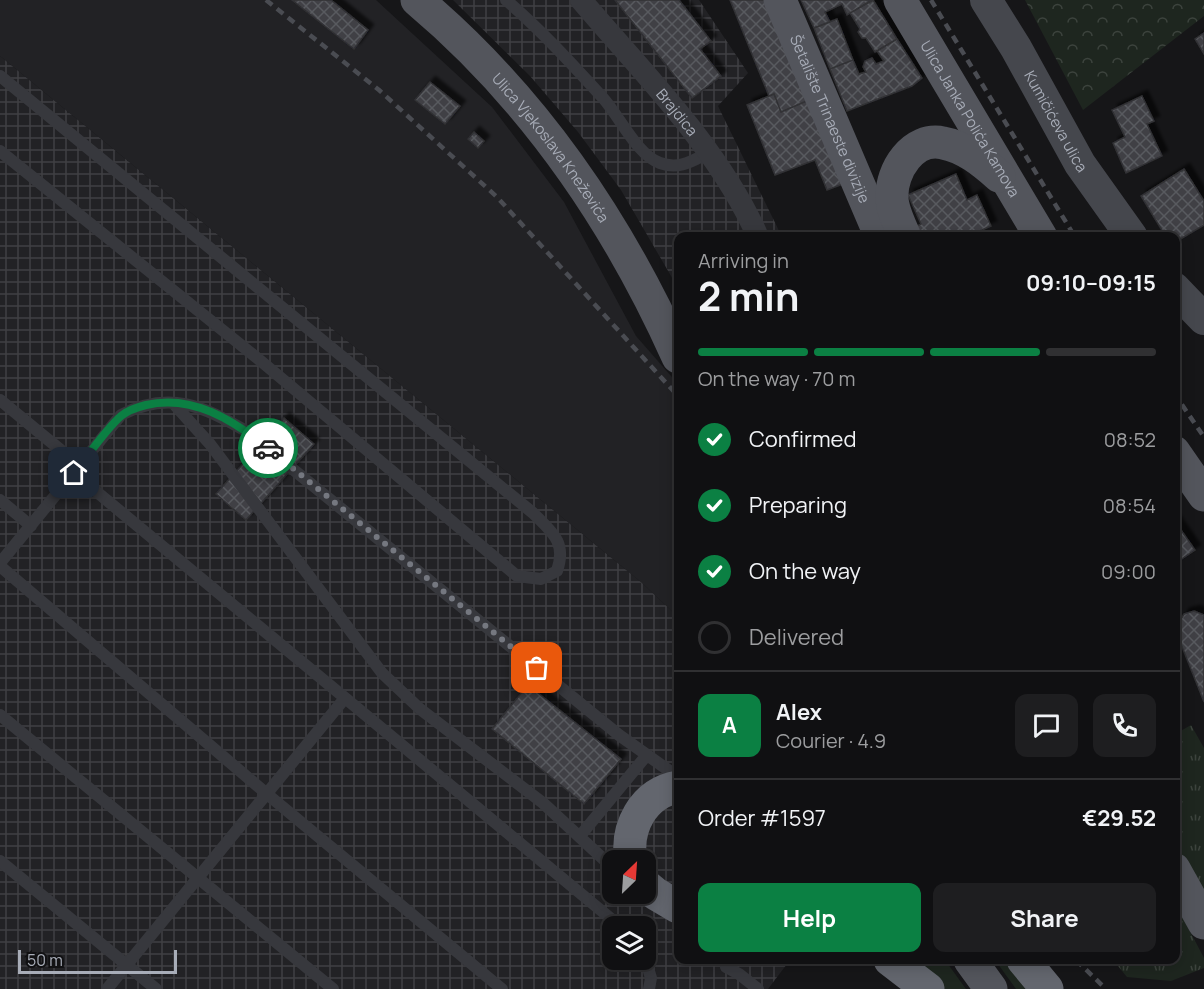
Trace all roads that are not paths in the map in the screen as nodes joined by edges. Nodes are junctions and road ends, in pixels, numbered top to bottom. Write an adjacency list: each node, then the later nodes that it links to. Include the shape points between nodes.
1 (417, 0): 18 (main road, Ulica Vjekoslava Kneževića, via 504,84 548,137 630,261)
2 (506, 0): 9 (lane, via 605,100 644,152 659,163 679,166)
3 (581, 0): 9 (street, Brajdica)
4 (780, 0): 12 (main road, Šetalište Trinaeste divizije)
5 (900, 0): 10 (main road, Ulica Janka Polića Kamova)
6 (986, 0): 15 (main road, Kumičićeva ulica, via 1080,164)
7 (0, 76): 8 (lane, via 533,513 556,536 561,559 557,571 541,579 517,576)
8 (0, 151)
9 (708, 153): 11 (street, Brajdica, via 732,187)
10 (1011, 188): 13 (main road, via 959,148 942,142 926,144 902,162 894,179 892,198); 14 (main road, Ulica Janka Polića Kamova)
11 (755, 232)
12 (879, 232)
13 (903, 232)
14 (1038, 232)
15 (1128, 232)
16 (1180, 294): 17 (main road)
17 (1204, 319)
18 (674, 348)
19 (0, 400): 22 (lane)
20 (173, 403): 22 (lane, via 160,401 138,406 122,415); 29 (lane, via 193,404 246,431); 33 (lane, via 210,444 382,672 420,709)
21 (1180, 461): 23 (main road)
22 (77, 470): 25 (lane); 27 (lane)
23 (1204, 495)
24 (0, 500): 25 (lane)
25 (31, 526): 26 (lane)
26 (0, 564): 32 (lane)
27 (345, 698): 32 (lane); 41 (lane)
28 (0, 715): 37 (lane)
29 (646, 756): 30 (lane); 33 (lane)
30 (674, 774)
31 (674, 788): 34 (highway, via 652,798 639,814 630,832)
32 (267, 794): 37 (lane); 52 (lane)
33 (580, 836): 35 (lane)
34 (629, 850)
35 (602, 857)
36 (0, 861): 46 (lane)
37 (199, 877): 46 (lane); 51 (lane)
38 (1180, 880): 42 (main road)
39 (656, 894): 40 (highway)
40 (674, 905)
41 (608, 916)
42 (1204, 923)
43 (895, 964): 55 (highway)
44 (972, 964): 56 (main road)
45 (1026, 964): 57 (highway)
46 (127, 965): 49 (lane); 50 (lane)
47 (726, 967): 54 (lane)
48 (649, 970): 53 (lane)
49 (107, 989)
50 (156, 989)
51 (333, 989)
52 (502, 989)
53 (649, 989)
54 (758, 989)
55 (928, 989)
56 (991, 989)
57 (1047, 989)

